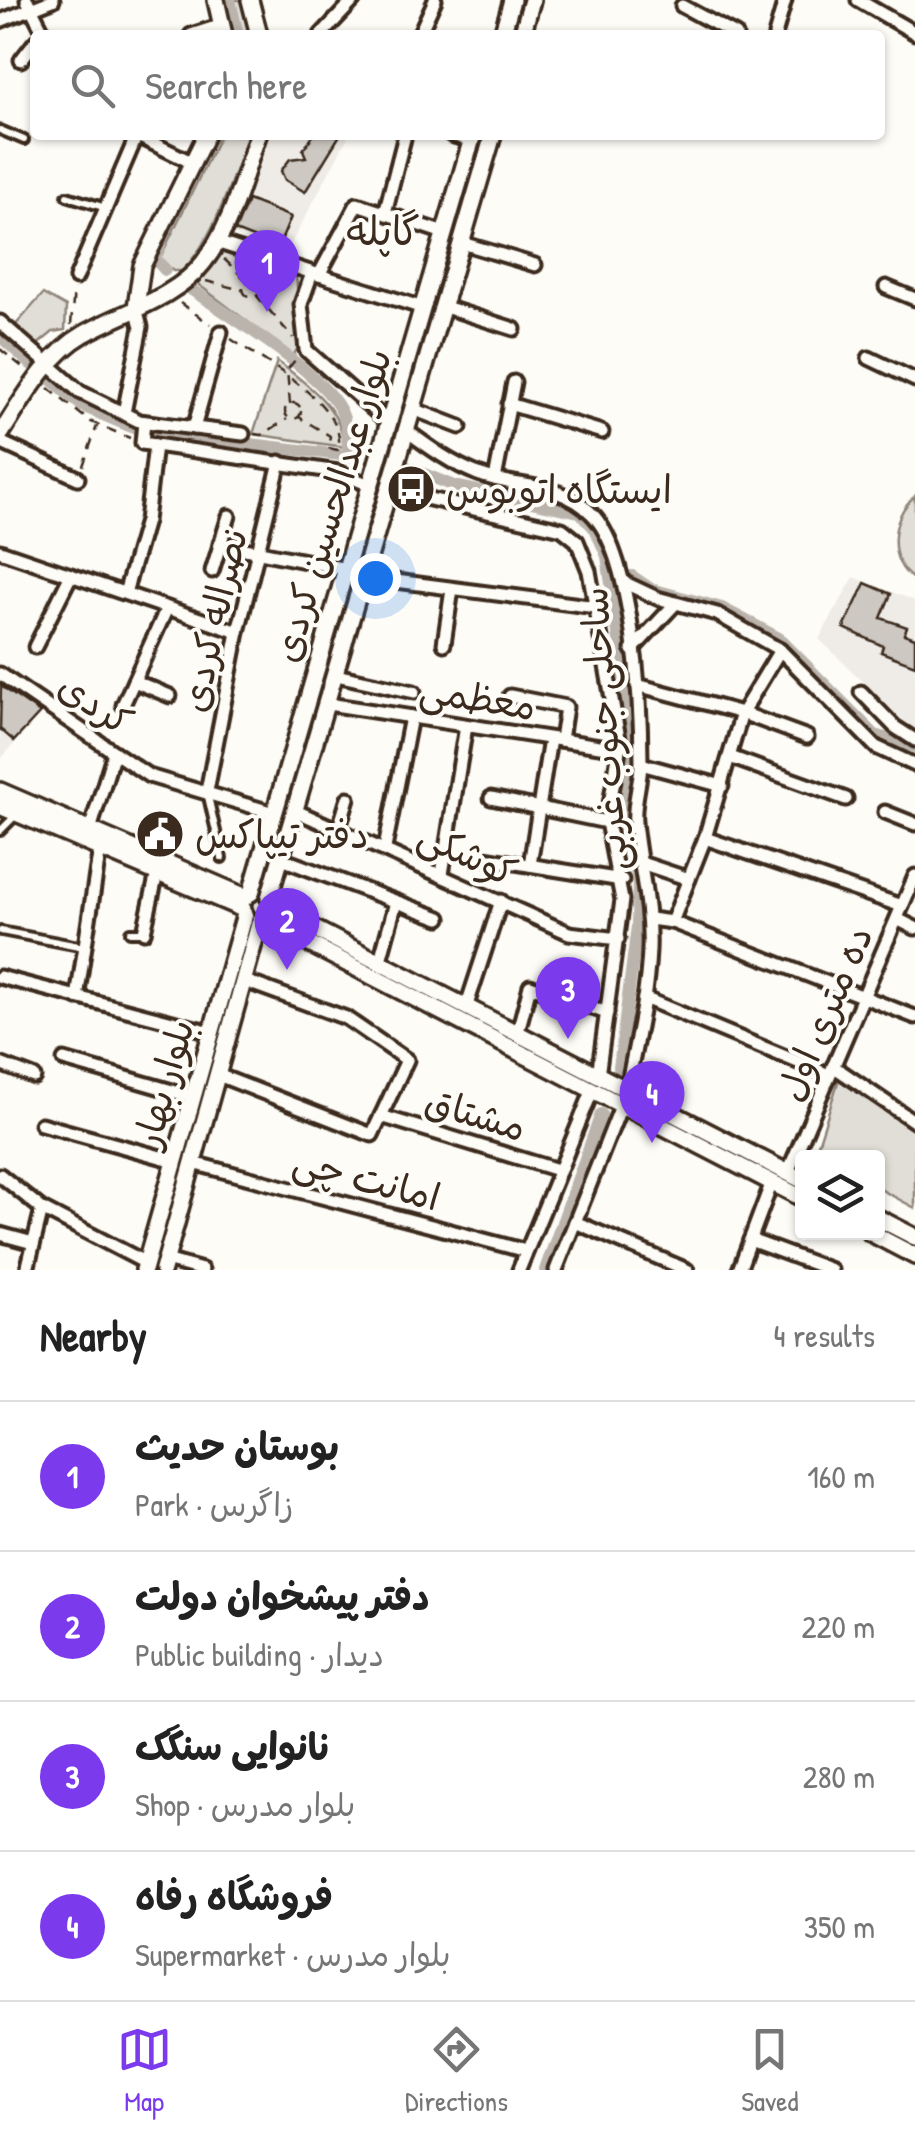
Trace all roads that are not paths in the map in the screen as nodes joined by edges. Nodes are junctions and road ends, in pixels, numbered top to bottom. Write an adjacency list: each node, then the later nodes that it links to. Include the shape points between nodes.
1 (53, 0): 10 (street)
2 (216, 0): 14 (main road)
3 (250, 0): 15 (main road)
4 (435, 0): 17 (street)
5 (512, 0): 18 (main road)
6 (532, 0): 19 (main road)
7 (786, 0): 21 (street)
8 (858, 0): 22 (street)
9 (349, 2): 16 (street)
10 (29, 4): 12 (street); 13 (street)
11 (682, 6): 20 (street)
12 (0, 21)
13 (39, 30)
14 (223, 30)
15 (258, 30)
16 (328, 30)
17 (420, 30)
18 (503, 30)
19 (523, 30)
20 (727, 30)
21 (777, 30)
22 (915, 33)
23 (30, 49): 24 (street)
24 (20, 60)
25 (0, 130): 26 (lane)
26 (24, 140)
27 (134, 140): 36 (street)
28 (146, 140): 34 (street)
29 (204, 140): 34 (main road)
30 (256, 140): 40 (main road)
31 (404, 140): 37 (street)
32 (472, 140): 38 (main road, بلوار عبدالحسین کردی)
33 (492, 140): 39 (main road, بلوار عبدالحسین کردی)
34 (193, 163): 47 (main road, via 142,266)
35 (67, 196): 36 (lane)
36 (103, 207): 43 (street)
37 (385, 213): 38 (street); 42 (street, via 357,204)
38 (444, 233): 48 (main road, بلوار عبدالحسین کردی)
39 (462, 243): 41 (street); 46 (main road, بلوار عبدالحسین کردی)
40 (214, 245): 42 (street); 47 (main road, via 202,265)
41 (534, 265)
42 (314, 274): 48 (street); 61 (street, via 301,304 306,350)
43 (76, 278)
44 (886, 286): 45 (street)
45 (915, 299)
46 (442, 306): 51 (street); 58 (main road, بلوار عبدالحسین کردی)
47 (136, 307): 54 (main road); 59 (street, via 142,327)
48 (423, 308): 61 (main road, بلوار عبدالحسین کردی)
49 (0, 312): 50 (street)
50 (2, 324): 54 (street)
51 (514, 329)
52 (220, 332): 63 (street)
53 (869, 358): 55 (street)
54 (49, 365): 59 (street, via 80,392); 67 (main road)
55 (915, 380)
56 (514, 382): 57 (street)
57 (509, 404): 65 (street); 71 (street)
58 (413, 409): 62 (street); 64 (main road, بلوار عبدالحسین کردی)
59 (124, 413): 60 (street)
60 (144, 422): 63 (street); 68 (street, via 140,442)
61 (390, 424): 64 (main road); 72 (main road, بلوار عبدالحسین کردی)
62 (460, 427)
63 (194, 428): 66 (street)
64 (407, 431): 71 (street, ساحلی جنوب غربی, via 444,458); 73 (main road, بلوار عبدالحسین کردی)
65 (602, 432)
66 (243, 434)
67 (0, 438): 70 (street)
68 (155, 445): 69 (street); 84 (street, via 146,521)
69 (280, 462): 72 (street); 77 (street, نصراله کردی)
70 (78, 478)
71 (495, 478): 82 (street, ساحلی جنوب غربی, via 547,486 593,514 613,545)
72 (372, 486): 73 (main road); 78 (main road, بلوار عبدالحسین کردی)
73 (390, 490): 81 (main road, بلوار عبدالحسین کردی); 86 (street, via 562,529 582,550)
74 (229, 516): 75 (street)
75 (220, 544): 77 (street); 79 (street)
76 (0, 551): 80 (street)
77 (258, 551): 78 (street); 88 (street, نصراله کردی)
78 (346, 568): 124 (main road, بلوار عبدالحسین کردی)
79 (212, 570)
80 (71, 575): 84 (street); 90 (street)
81 (366, 577): 83 (street); 94 (main road, بلوار عبدالحسین کردی)
82 (622, 582): 85 (street); 91 (street, ساحلی جنوب غربی)
83 (452, 588): 86 (street); 89 (street)
84 (124, 593): 87 (street)
85 (676, 603): 91 (street); 92 (street, via 717,614)
86 (596, 607): 109 (street)
87 (167, 608): 88 (street); 95 (street)
88 (238, 632): 116 (street, نصراله کردی)
89 (444, 644)
90 (36, 647)
91 (632, 650): 96 (street, ساحلی جنوب غربی)
92 (780, 650): 103 (street); 113 (street, via 876,747)
93 (0, 674): 110 (street, کردی)
94 (336, 675): 97 (street); 101 (main road, بلوار عبدالحسین کردی)
95 (134, 681): 99 (street); 102 (street)
96 (637, 684): 103 (street); 112 (street, ساحلی جنوب غربی)
97 (414, 692)
98 (861, 692): 108 (street)
99 (170, 696)
100 (510, 696): 107 (street, via 566,707)
101 (328, 704): 104 (street, معظمی); 122 (main road, بلوار عبدالحسین کردی)
102 (123, 705)
103 (742, 713): 106 (street); 111 (street)
104 (411, 717): 105 (street, معظمی); 133 (street)
105 (466, 726): 107 (street, معظمی); 141 (street)
106 (808, 737)
107 (555, 739): 109 (street, معظمی); 121 (street)
108 (915, 740)
109 (619, 749): 126 (street)
110 (114, 752): 116 (street, کردی, via 149,776); 129 (street)
111 (730, 757): 114 (street); 119 (street)
112 (641, 764): 114 (street); 138 (street, ساحلی جنوب غربی, via 634,818)
113 (915, 765)
114 (722, 786): 131 (street)
115 (0, 791): 129 (main road)
116 (207, 791): 124 (street, کردی); 136 (lane)
117 (348, 798): 128 (street)
118 (491, 798): 121 (street)
119 (846, 800)
120 (0, 806): 125 (main road)
121 (539, 808): 126 (street); 139 (street)
122 (296, 811): 128 (street, کوشکی); 137 (main road, بلوار عبدالحسین کردی)
123 (885, 812): 127 (street)
124 (274, 813): 134 (main road, بلوار عبدالحسین کردی)
125 (18, 814): 130 (lane); 132 (main road)
126 (607, 822): 144 (street)
127 (915, 824)
128 (339, 828): 133 (street, کوشکی)
129 (90, 830): 148 (main road)
130 (0, 831)
131 (705, 838): 143 (street); 147 (street)
132 (100, 848): 140 (main road); 157 (street)
133 (385, 848): 141 (street, کوشکی)
134 (262, 853): 137 (main road, via 269,861); 148 (main road, بلوار عبدالحسین کردی)
135 (478, 857): 139 (street)
136 (222, 858)
137 (282, 859): 145 (street); 148 (main road, بلوار عبدالحسین کردی)
138 (641, 863): 143 (street); 150 (street, ساحلی جنوب غربی)
139 (530, 865): 144 (street)
140 (157, 873): 148 (main road); 155 (street)
141 (442, 874): 146 (street, کوشکی)
142 (915, 876): 147 (street, ده متری اول)
143 (689, 879): 152 (street)
144 (622, 880): 156 (street)
145 (396, 902): 149 (street); 158 (street)
146 (501, 902): 156 (street, کوشکی, via 570,933); 165 (street)
147 (902, 906): 151 (street, ده متری اول)
148 (256, 907): 158 (main road); 159 (main road, بلوار بهار); 161 (main road, بلوار بهار); 175 (main road)
149 (440, 918)
150 (650, 919): 152 (street); 164 (street, ساحلی جنوب غربی)
151 (896, 919): 153 (street); 162 (street, ده متری اول)
152 (672, 922): 162 (street)
153 (915, 928)
154 (2, 931): 157 (lane)
155 (137, 932)
156 (618, 939): 166 (street)
157 (84, 947): 163 (street)
158 (379, 964): 165 (main road)
159 (227, 976): 161 (main road, via 238,970); 168 (main road, بلوار بهار)
160 (0, 977): 163 (street)
161 (245, 981): 173 (main road, بلوار بهار); 178 (street, via 346,1018 407,1060)
162 (864, 995): 167 (street); 172 (street, ده متری اول)
163 (77, 998): 168 (street)
164 (644, 998): 172 (street); 177 (street, ساحلی جنوب غربی)
165 (466, 1008): 169 (main road)
166 (608, 1014): 169 (street, via 530,986); 175 (street)
167 (915, 1017)
168 (211, 1032): 176 (main road, بلوار بهار)
169 (517, 1035): 175 (main road)
170 (64, 1060): 176 (street)
171 (0, 1064): 174 (street)
172 (831, 1071): 179 (street); 181 (street, ده متری اول)
173 (218, 1075): 178 (street, مشتاق, via 372,1135); 183 (main road, بلوار بهار)
174 (34, 1077)
175 (596, 1082): 177 (main road); 184 (street)
176 (193, 1097): 182 (main road, بلوار بهار)
177 (623, 1099): 186 (main road); 187 (main road); 192 (street, ساحلی جنوب غربی)
178 (381, 1116): 184 (street, مشتاق)
179 (915, 1122)
180 (41, 1124): 182 (street)
181 (804, 1150)
182 (175, 1161): 188 (main road, بلوار بهار)
183 (193, 1164): 189 (main road, بلوار بهار); 199 (street, امانت چی)
184 (558, 1170): 199 (street)
185 (0, 1174): 191 (street)
186 (795, 1176)
187 (772, 1182): 190 (main road); 196 (street)
188 (166, 1191): 189 (main road); 202 (main road, بلوار بهار)
189 (184, 1194): 201 (main road, بلوار بهار)
190 (795, 1194)
191 (42, 1209): 198 (street); 202 (street)
192 (575, 1222): 203 (street, ساحلی جنوب غربی); 207 (street)
193 (885, 1222): 195 (main road)
194 (0, 1234): 198 (street)
195 (915, 1237)
196 (750, 1240): 208 (street); 209 (street)
197 (884, 1240): 200 (main road)
198 (33, 1243): 204 (street)
199 (526, 1251): 206 (street)
200 (915, 1256)
201 (164, 1265): 205 (street)
202 (145, 1266)
203 (558, 1269)
204 (27, 1270)
205 (202, 1270)
206 (519, 1270)
207 (687, 1270)
208 (738, 1270)
209 (831, 1270)

